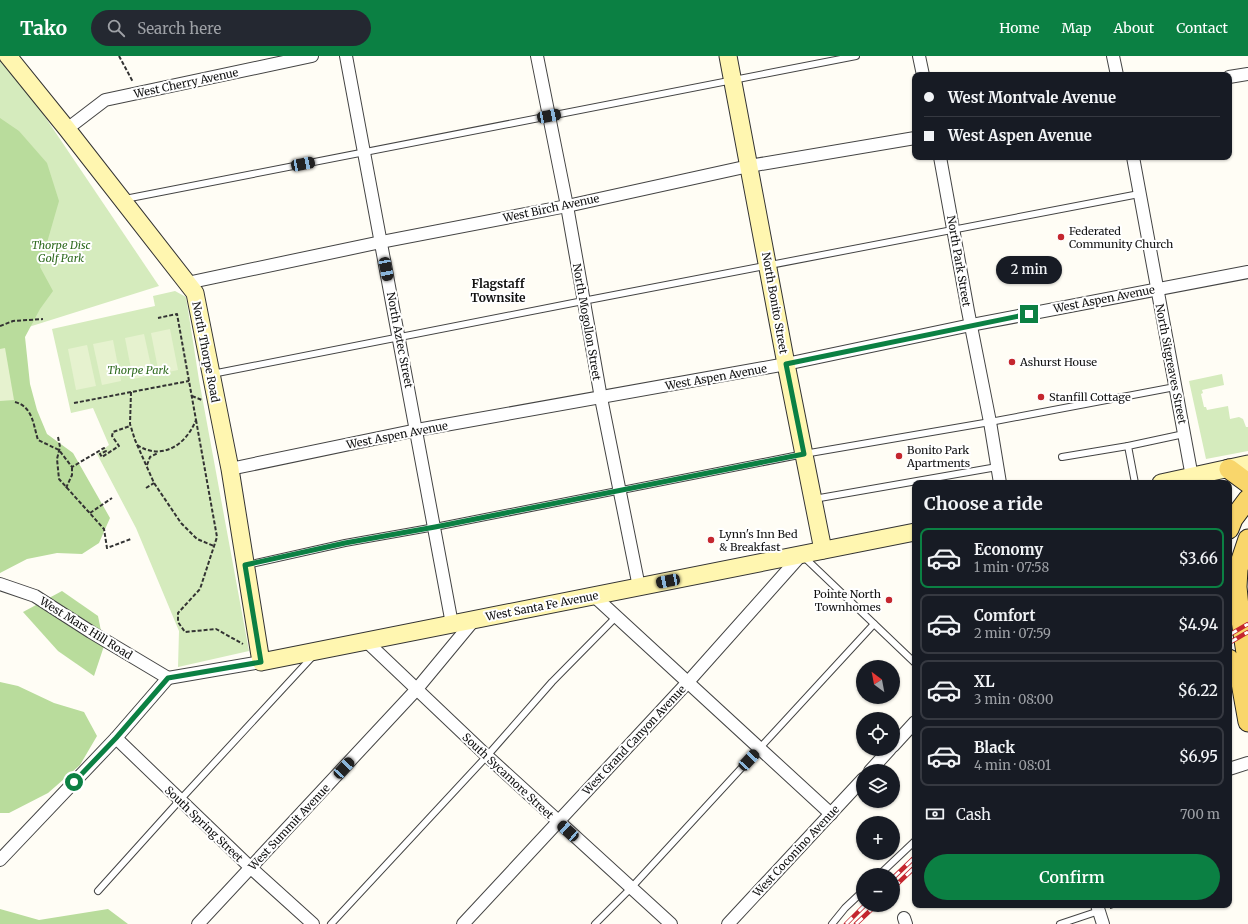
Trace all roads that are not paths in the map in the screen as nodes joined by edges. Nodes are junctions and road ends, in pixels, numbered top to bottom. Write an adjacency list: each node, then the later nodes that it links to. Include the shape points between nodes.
1 (8, 56): 15 (street, North Thorpe Road)
2 (312, 56): 15 (street, West Cherry Avenue, via 105,100)
3 (346, 56): 17 (street, North Aztec Street)
4 (537, 56): 14 (street, North Mogollon Street)
5 (728, 56): 13 (street, North Bonito Street)
6 (856, 56): 13 (lane)
7 (919, 56): 9 (street)
8 (1113, 56): 10 (street)
9 (922, 72)
10 (1116, 72)
11 (1248, 75): 12 (street)
12 (1232, 77)
13 (733, 80): 14 (lane); 20 (street, North Bonito Street)
14 (549, 116): 17 (lane); 23 (street, North Mogollon Street)
15 (67, 129): 22 (street, North Thorpe Road)
16 (912, 139): 20 (street, West Birch Avenue)
17 (364, 152): 22 (lane); 25 (street, North Aztec Street)
18 (941, 160): 24 (street, North Park Street)
19 (1134, 160): 21 (street, North Sitgreaves Street)
20 (749, 166): 23 (street, West Birch Avenue); 26 (street, North Bonito Street)
21 (1140, 194): 24 (lane); 29 (street, North Sitgreaves Street)
22 (121, 200): 28 (street, North Thorpe Road)
23 (567, 206): 25 (street, West Birch Avenue); 30 (street, North Mogollon Street)
24 (953, 230): 26 (lane); 31 (street, North Park Street)
25 (381, 242): 28 (street, West Birch Avenue); 32 (street, North Aztec Street)
26 (768, 265): 30 (lane); 33 (street, North Bonito Street)
27 (1248, 272): 29 (street, West Aspen Avenue)
28 (187, 283): 34 (street, North Thorpe Road, via 195,293)
29 (1157, 289): 31 (street, West Aspen Avenue); 35 (street, North Sitgreaves Street)
30 (583, 301): 32 (lane); 36 (street, North Mogollon Street)
31 (970, 325): 33 (street, West Aspen Avenue); 37 (street, North Park Street)
32 (400, 337): 34 (lane); 38 (street, North Aztec Street)
33 (786, 364): 36 (street, West Aspen Avenue); 41 (street, North Bonito Street)
34 (210, 374): 45 (street, North Thorpe Road)
35 (1175, 387): 37 (lane); 39 (street, North Sitgreaves Street)
36 (601, 398): 38 (street, West Aspen Avenue); 53 (street, North Mogollon Street)
37 (990, 422): 41 (lane); 44 (street, North Park Street)
38 (417, 430): 45 (street, West Aspen Avenue); 57 (street, North Aztec Street)
39 (1184, 434): 40 (lane); 50 (street, North Sitgreaves Street)
40 (1128, 446): 42 (lane); 49 (lane)
41 (804, 454): 53 (lane); 55 (street, North Bonito Street)
42 (1062, 456)
43 (1248, 464): 46 (street)
44 (998, 467): 47 (lane); 48 (street, North Park Street)
45 (230, 469): 62 (street, North Thorpe Road)
46 (1229, 469): 50 (street); 52 (main road)
47 (925, 480)
48 (1000, 480)
49 (1134, 480)
50 (1193, 480)
51 (912, 482): 55 (lane)
52 (1248, 483)
53 (620, 491): 57 (lane); 64 (street, North Mogollon Street)
54 (1248, 499): 56 (main road)
55 (813, 500): 60 (street, North Bonito Street)
56 (1232, 522)
57 (435, 527): 62 (lane); 68 (street, North Aztec Street)
58 (912, 533): 60 (street, West Santa Fe Avenue)
59 (1248, 539): 75 (main road, via 1238,570 1237,587 1246,653)
60 (823, 550): 61 (street, West Santa Fe Avenue)
61 (802, 554): 64 (street, West Santa Fe Avenue); 69 (lane); 77 (street, West Grand Canyon Avenue)
62 (245, 565): 73 (street, North Thorpe Road)
63 (0, 584): 76 (street, West Mars Hill Road, via 35,596)
64 (639, 587): 65 (street, West Santa Fe Avenue)
65 (594, 596): 66 (street); 67 (street, West Santa Fe Avenue)
66 (617, 616): 77 (street); 84 (lane, via 552,682)
67 (474, 620): 68 (street, West Santa Fe Avenue); 78 (street, West Summit Avenue)
68 (452, 624): 70 (street, West Santa Fe Avenue)
69 (874, 624): 72 (lane); 83 (lane)
70 (366, 641): 71 (street, West Santa Fe Avenue); 78 (street, South Sycamore Street)
71 (318, 650): 73 (street, West Santa Fe Avenue); 90 (lane)
72 (912, 661)
73 (261, 662): 76 (street, West Santa Fe Avenue)
74 (1232, 664): 75 (main road)
75 (1240, 677): 79 (main road)
76 (168, 678): 81 (street)
77 (688, 682): 83 (street); 92 (street, West Grand Canyon Avenue)
78 (416, 690): 84 (street, South Sycamore Street); 95 (street, West Summit Avenue)
79 (1248, 722)
80 (912, 725): 82 (street)
81 (116, 738): 90 (street, South Spring Street); 94 (street)
82 (900, 738)
83 (760, 748): 91 (street); 97 (lane)
84 (487, 756): 92 (street, South Sycamore Street); 103 (lane)
85 (884, 756): 87 (street)
86 (1248, 763): 88 (street)
87 (876, 764)
88 (1232, 768)
89 (856, 787): 91 (street, West Coconino Avenue)
90 (180, 800): 95 (street, South Spring Street); 98 (lane)
91 (831, 814): 107 (street, West Coconino Avenue)
92 (558, 822): 97 (street, South Sycamore Street); 104 (street, West Grand Canyon Avenue)
93 (912, 843): 96 (lane)
94 (0, 860)
95 (251, 868): 101 (street, West Summit Avenue); 102 (street, South Spring Street)
96 (886, 868)
97 (631, 888): 105 (lane); 106 (street, South Sycamore Street)
98 (98, 891)
99 (856, 898): 108 (lane)
100 (1098, 908): 109 (lane); 110 (street)
101 (198, 924)
102 (313, 924)
103 (331, 924)
104 (463, 924)
105 (595, 924)
106 (670, 924)
107 (728, 924)
108 (832, 924)
109 (1060, 924)
110 (1103, 924)

